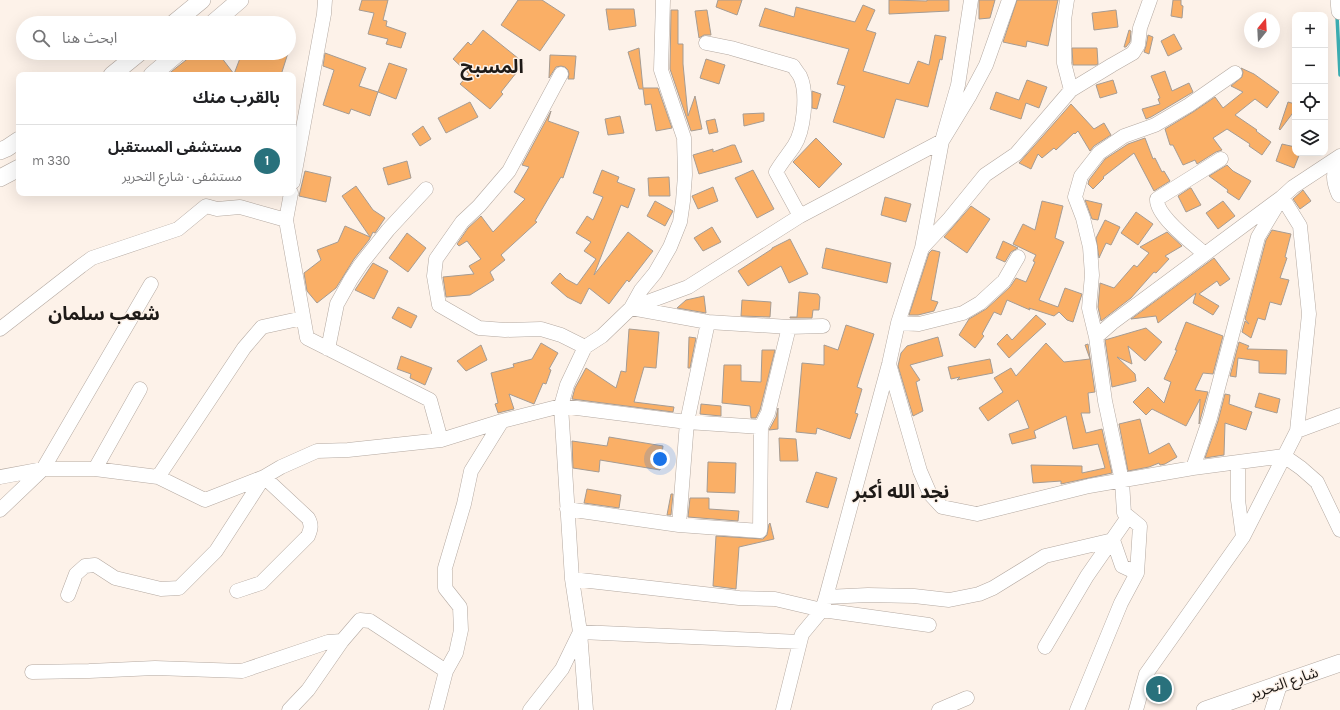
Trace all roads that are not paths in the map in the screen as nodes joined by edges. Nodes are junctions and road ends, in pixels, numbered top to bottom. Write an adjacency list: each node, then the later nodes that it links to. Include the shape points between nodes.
1 (202, 0): 11 (main road)
2 (240, 0): 12 (main road)
3 (325, 0): 27 (street)
4 (663, 0): 40 (street, via 661,70 684,138 683,201 680,222 670,247)
5 (971, 0): 21 (street, via 958,85)
6 (1009, 0): 21 (street, via 986,65)
7 (1067, 0): 20 (street, via 1064,20 1064,63)
8 (1150, 0): 20 (street, via 1140,28 1138,45 1133,53)
9 (1339, 0): 10 (main road)
10 (1340, 11)
11 (183, 16)
12 (221, 16)
13 (706, 43): 34 (street, via 793,66 800,77 804,118 800,134 776,172)
14 (130, 60): 16 (main road)
15 (170, 60): 17 (main road)
16 (116, 72)
17 (156, 72)
18 (1235, 73): 47 (street, via 1155,125 1124,136 1099,153 1081,176 1075,197 1090,247 1092,275 1089,308)
19 (561, 74): 48 (street, via 509,171 462,222 436,259 434,276 440,305 479,328 541,329)
20 (1071, 90): 36 (street, via 1016,154 985,176)
21 (942, 141): 34 (street); 36 (street)
22 (16, 142): 23 (main road)
23 (0, 151)
24 (1340, 156): 33 (street)
25 (1221, 159): 37 (street, via 1157,198 1157,204 1168,222)
26 (1340, 161): 31 (main road, via 1335,172)
27 (296, 166)
28 (16, 170): 29 (main road)
29 (0, 178)
30 (426, 190): 49 (street, via 388,230 351,279 337,304)
31 (1340, 194)
32 (290, 196): 35 (street)
33 (1282, 197): 37 (street); 57 (street, via 1300,226 1309,314); 61 (street, via 1258,237 1210,418)
34 (800, 216): 40 (street, via 688,287)
35 (286, 220): 41 (street); 46 (street, via 240,207 217,209 206,206 178,229 92,258)
36 (922, 248): 43 (street)
37 (1205, 254): 47 (street)
38 (1018, 257): 43 (street, via 1004,281 980,303 963,313 918,324)
39 (151, 284): 62 (street)
40 (631, 308): 42 (street); 48 (street, via 602,336)
41 (303, 318): 49 (street, via 307,338); 65 (street, via 262,327 244,348)
42 (708, 322): 45 (street); 55 (street)
43 (898, 323): 50 (street)
44 (823, 326): 45 (street)
45 (790, 327): 56 (street, via 768,413)
46 (0, 329)
47 (1096, 337): 67 (street, via 1105,401)
48 (585, 347): 52 (street, via 567,385)
49 (328, 348): 58 (street, via 430,400)
50 (889, 364): 67 (street, via 920,471 930,494 942,507 977,514 1089,486); 79 (street)
51 (140, 389): 63 (street)
52 (561, 406): 54 (street); 55 (street); 68 (street)
53 (1340, 415): 57 (street)
54 (502, 422): 58 (street); 86 (street, via 471,471 445,568 445,588 460,607 462,630 456,653)
55 (687, 422): 56 (street); 71 (street)
56 (761, 427): 71 (street, via 760,532)
57 (1297, 431): 59 (street)
58 (441, 440): 66 (street, via 317,451)
59 (1284, 456): 60 (street); 72 (street, via 1317,482); 73 (street)
60 (1238, 463): 61 (street); 73 (street, via 1238,500)
61 (1193, 468): 67 (street)
62 (43, 469): 63 (street); 64 (street); 69 (street)
63 (95, 469): 65 (street)
64 (0, 477)
65 (158, 477): 66 (street, via 205,500)
66 (264, 477): 77 (street, via 308,518 311,530 261,583); 78 (street, via 216,551 179,588 161,589 115,578 95,565 86,566 76,574)
67 (1122, 481): 70 (street, via 1124,513)
68 (567, 509): 71 (street); 76 (street)
69 (0, 510)
70 (1128, 517): 74 (street); 75 (street, via 1140,526)
71 (679, 525)
72 (1340, 530)
73 (1243, 537): 97 (street, via 1146,674)
74 (1113, 540): 75 (street, via 1122,566); 79 (street, via 1045,556 979,594 949,600 868,595); 84 (street, via 1087,576)
75 (1137, 573): 96 (street)
76 (572, 579): 79 (street, via 739,598); 81 (street)
77 (237, 591)
78 (68, 595)
79 (824, 603): 80 (street); 83 (street, via 802,634)
80 (930, 625)
81 (580, 632): 83 (street); 92 (street, via 562,669); 93 (street)
82 (342, 641): 86 (street, via 360,620 370,621); 87 (street, via 328,642 242,671 155,668); 90 (street, via 308,690)
83 (800, 642): 94 (street)
84 (1045, 647)
85 (1340, 663): 88 (main road, شارع التحرير)
86 (446, 671): 91 (street)
87 (32, 672)
88 (1280, 685): 98 (main road, شارع التحرير); 99 (street)
89 (967, 698): 95 (street)
90 (289, 710)
91 (436, 710)
92 (530, 710)
93 (586, 710)
94 (783, 710)
95 (939, 710)
96 (1077, 710)
97 (1136, 710)
98 (1205, 710)
99 (1272, 710)

